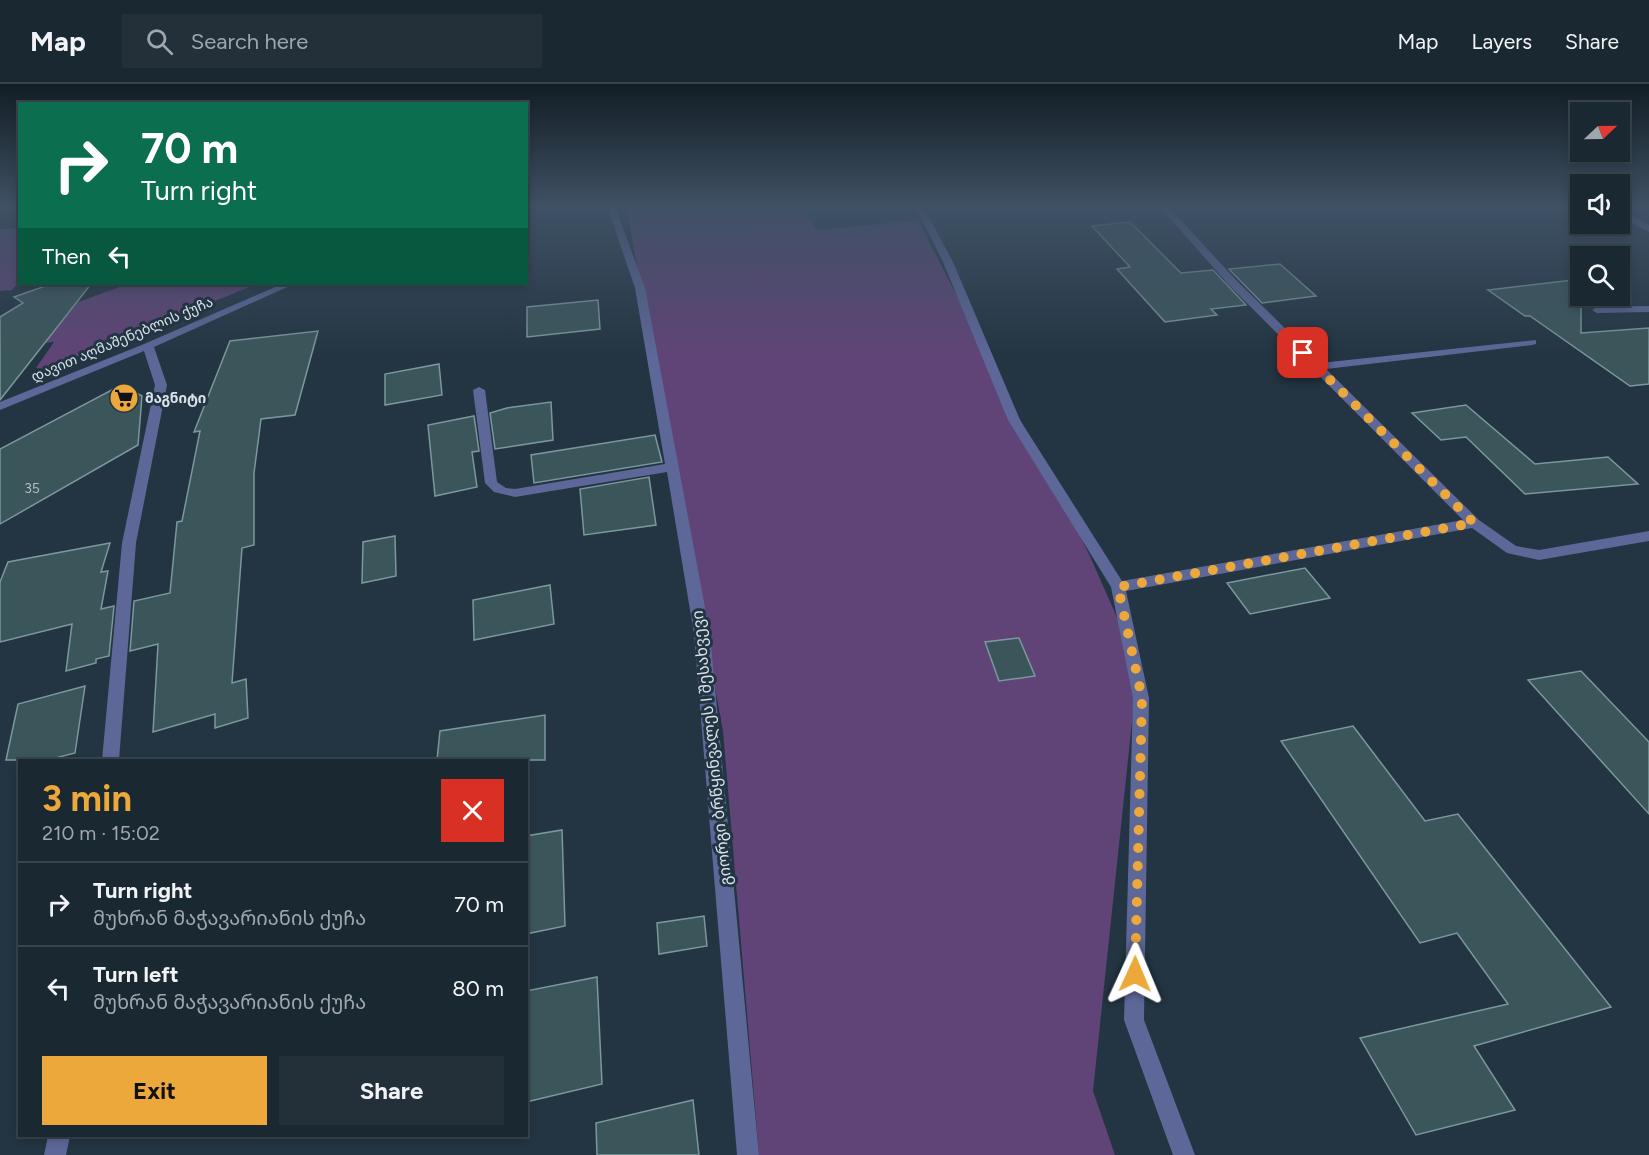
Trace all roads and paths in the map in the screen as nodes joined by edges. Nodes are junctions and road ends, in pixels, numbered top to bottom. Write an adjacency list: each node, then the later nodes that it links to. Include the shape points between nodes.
1 (629, 256): 12 (street, გიორგი ბრწყინვალეს I შესახვევი, via 640,288)
2 (945, 256): 15 (street, via 1014,420)
3 (1208, 256): 9 (street)
4 (287, 285): 8 (street, დავით აღმაშენებლის ქუჩა)
5 (1649, 309): 6 (street)
6 (1597, 310)
7 (1532, 342): 9 (street)
8 (148, 346): 11 (street, დავით აღმაშენებლის ქუჩა); 16 (street, via 161,385 129,543)
9 (1317, 367): 13 (street)
10 (479, 390): 12 (street, via 491,483 505,492)
11 (0, 406)
12 (673, 467): 19 (street, გიორგი ბრწყინვალეს I შესახვევი, via 702,634)
13 (1474, 523): 14 (street, via 1512,550 1539,555); 15 (street)
14 (1649, 536)
15 (1118, 587): 20 (street, via 1142,698 1134,1020)
16 (110, 759)
17 (59, 1137): 18 (street)
18 (55, 1155)
19 (748, 1155)
20 (1184, 1155)

